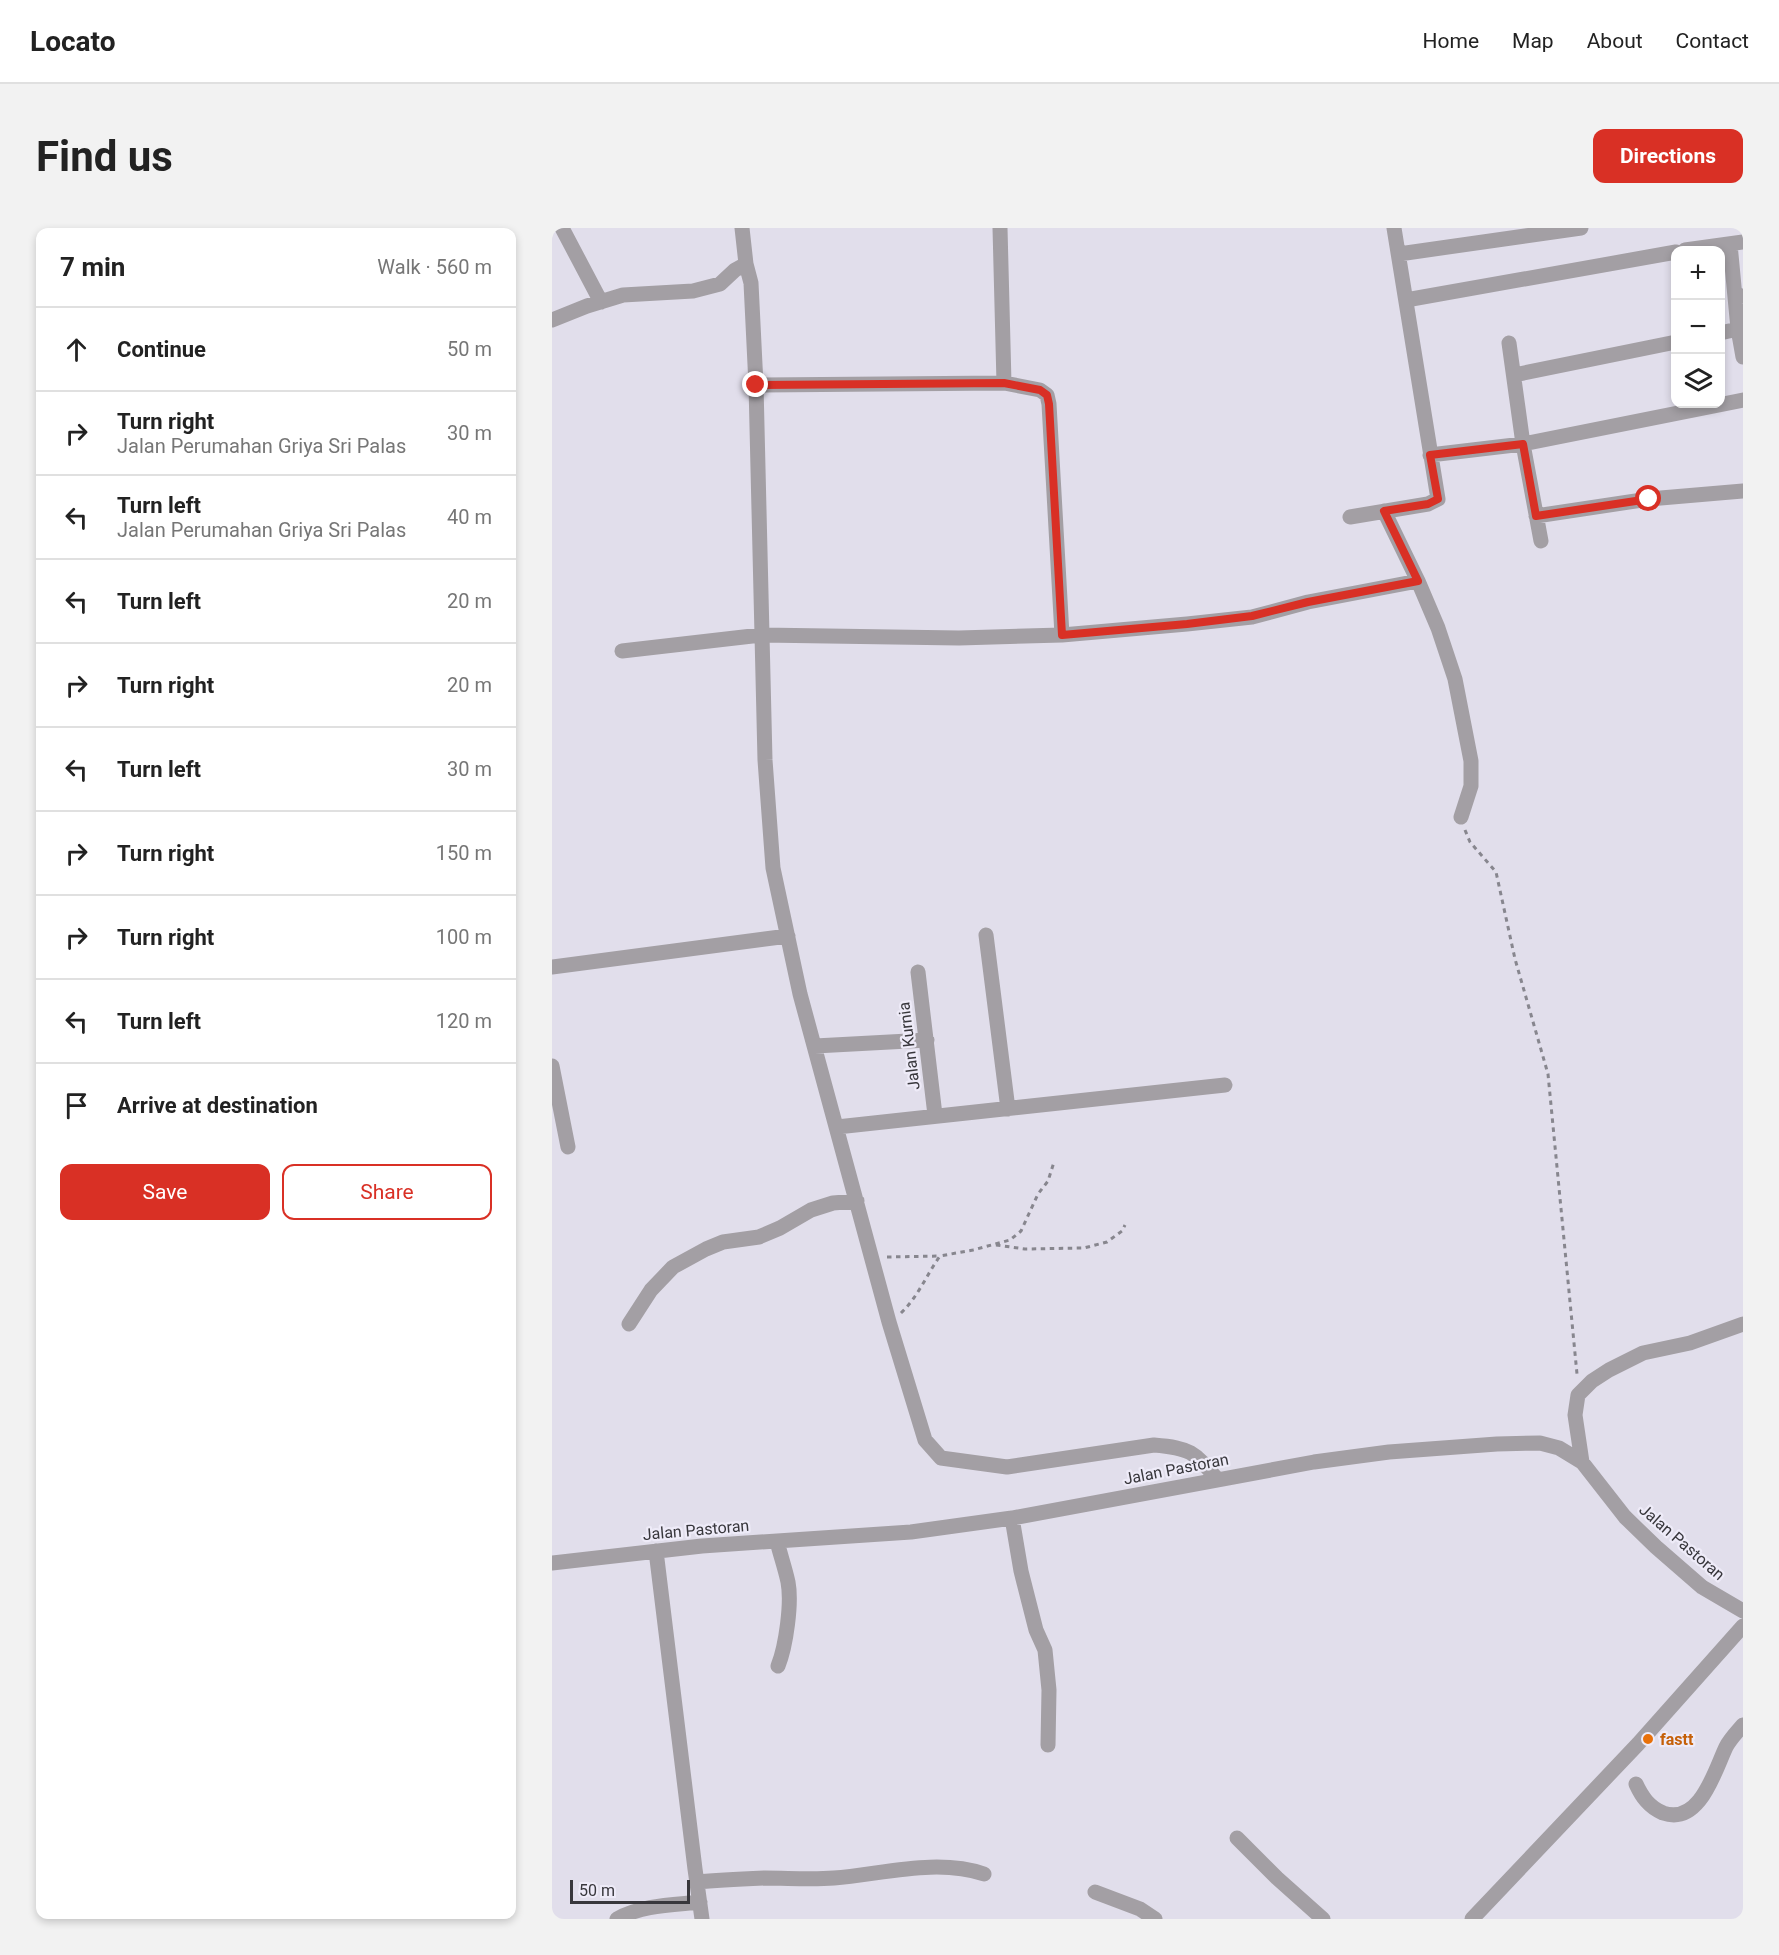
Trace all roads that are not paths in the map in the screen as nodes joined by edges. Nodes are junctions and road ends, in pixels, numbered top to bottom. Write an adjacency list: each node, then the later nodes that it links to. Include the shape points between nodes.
1 (562, 228): 13 (street)
2 (742, 228): 10 (street)
3 (1000, 228): 21 (street)
4 (1394, 228): 9 (street)
5 (1581, 228): 9 (street)
6 (1737, 243): 7 (street); 11 (street)
7 (1715, 246)
8 (1671, 253): 12 (street)
9 (1399, 254): 12 (street)
10 (746, 264): 13 (street, via 720,284 693,291 623,295); 22 (street, via 751,283)
11 (1739, 296): 15 (street)
12 (1406, 300): 25 (street)
13 (601, 302): 14 (street)
14 (552, 320)
15 (1738, 329): 16 (street); 19 (street)
16 (1725, 332)
17 (1509, 343): 20 (street)
18 (1671, 343): 20 (street)
19 (1743, 357)
20 (1514, 375): 24 (street)
21 (1004, 383): 22 (street); 33 (street, via 1047,395)
22 (756, 385): 32 (street)
23 (1743, 400): 24 (street)
24 (1523, 444): 25 (street); 28 (street)
25 (1430, 455): 27 (street, via 1438,499)
26 (1743, 491): 28 (street, via 1649,499)
27 (1384, 511): 29 (street); 31 (street)
28 (1536, 516): 30 (street)
29 (1350, 517)
30 (1541, 541)
31 (1418, 581): 33 (street, via 1252,616); 35 (street, via 1455,680 1471,761 1471,786)
32 (761, 635): 33 (street); 34 (street); 37 (street, via 773,868)
33 (1062, 635)
34 (622, 651)
35 (1461, 817)
36 (986, 935): 44 (street)
37 (788, 936): 38 (street); 41 (street)
38 (552, 967)
39 (918, 972): 40 (street, Jalan Kurnia)
40 (927, 1040): 41 (street); 45 (street, Jalan Kurnia)
41 (815, 1046): 46 (street)
42 (552, 1066): 47 (street)
43 (1225, 1085): 44 (street)
44 (1008, 1109): 45 (street)
45 (935, 1115): 46 (street)
46 (837, 1126): 48 (street)
47 (568, 1147)
48 (857, 1201): 49 (street, via 833,1203 759,1237 723,1242 706,1249 673,1267 651,1290); 52 (street, via 925,1440 941,1458 1007,1467 1154,1445 1196,1454)
49 (629, 1324)
50 (1743, 1324): 51 (street, via 1690,1343 1643,1353 1592,1381 1578,1395 1575,1415)
51 (1582, 1462): 52 (street, Jalan Pastoran, via 1559,1448 1540,1443 1497,1444 1314,1461); 57 (street, Jalan Pastoran, via 1625,1517 1656,1547 1702,1587)
52 (1217, 1479): 53 (street, Jalan Pastoran)
53 (1012, 1518): 54 (street, Jalan Pastoran, via 911,1532); 61 (street, via 1026,1591 1045,1650)
54 (777, 1541): 55 (street, Jalan Pastoran); 59 (street, via 788,1584 785,1641)
55 (656, 1551): 56 (street, Jalan Pastoran); 65 (street)
56 (552, 1563)
57 (1743, 1611)
58 (1743, 1626): 72 (street, via 1638,1744)
59 (778, 1666)
60 (1743, 1725): 62 (street, via 1728,1744 1702,1797 1686,1813 1671,1815 1653,1809)
61 (1048, 1745)
62 (1636, 1784)
63 (1237, 1838): 71 (street)
64 (984, 1874): 65 (street, via 967,1868 938,1868 834,1878)
65 (697, 1882): 67 (street)
66 (1095, 1892): 70 (street)
67 (700, 1902): 68 (street, via 651,1907); 69 (street)
68 (617, 1919)
69 (702, 1919)
70 (1155, 1919)
71 (1323, 1919)
72 (1472, 1919)

